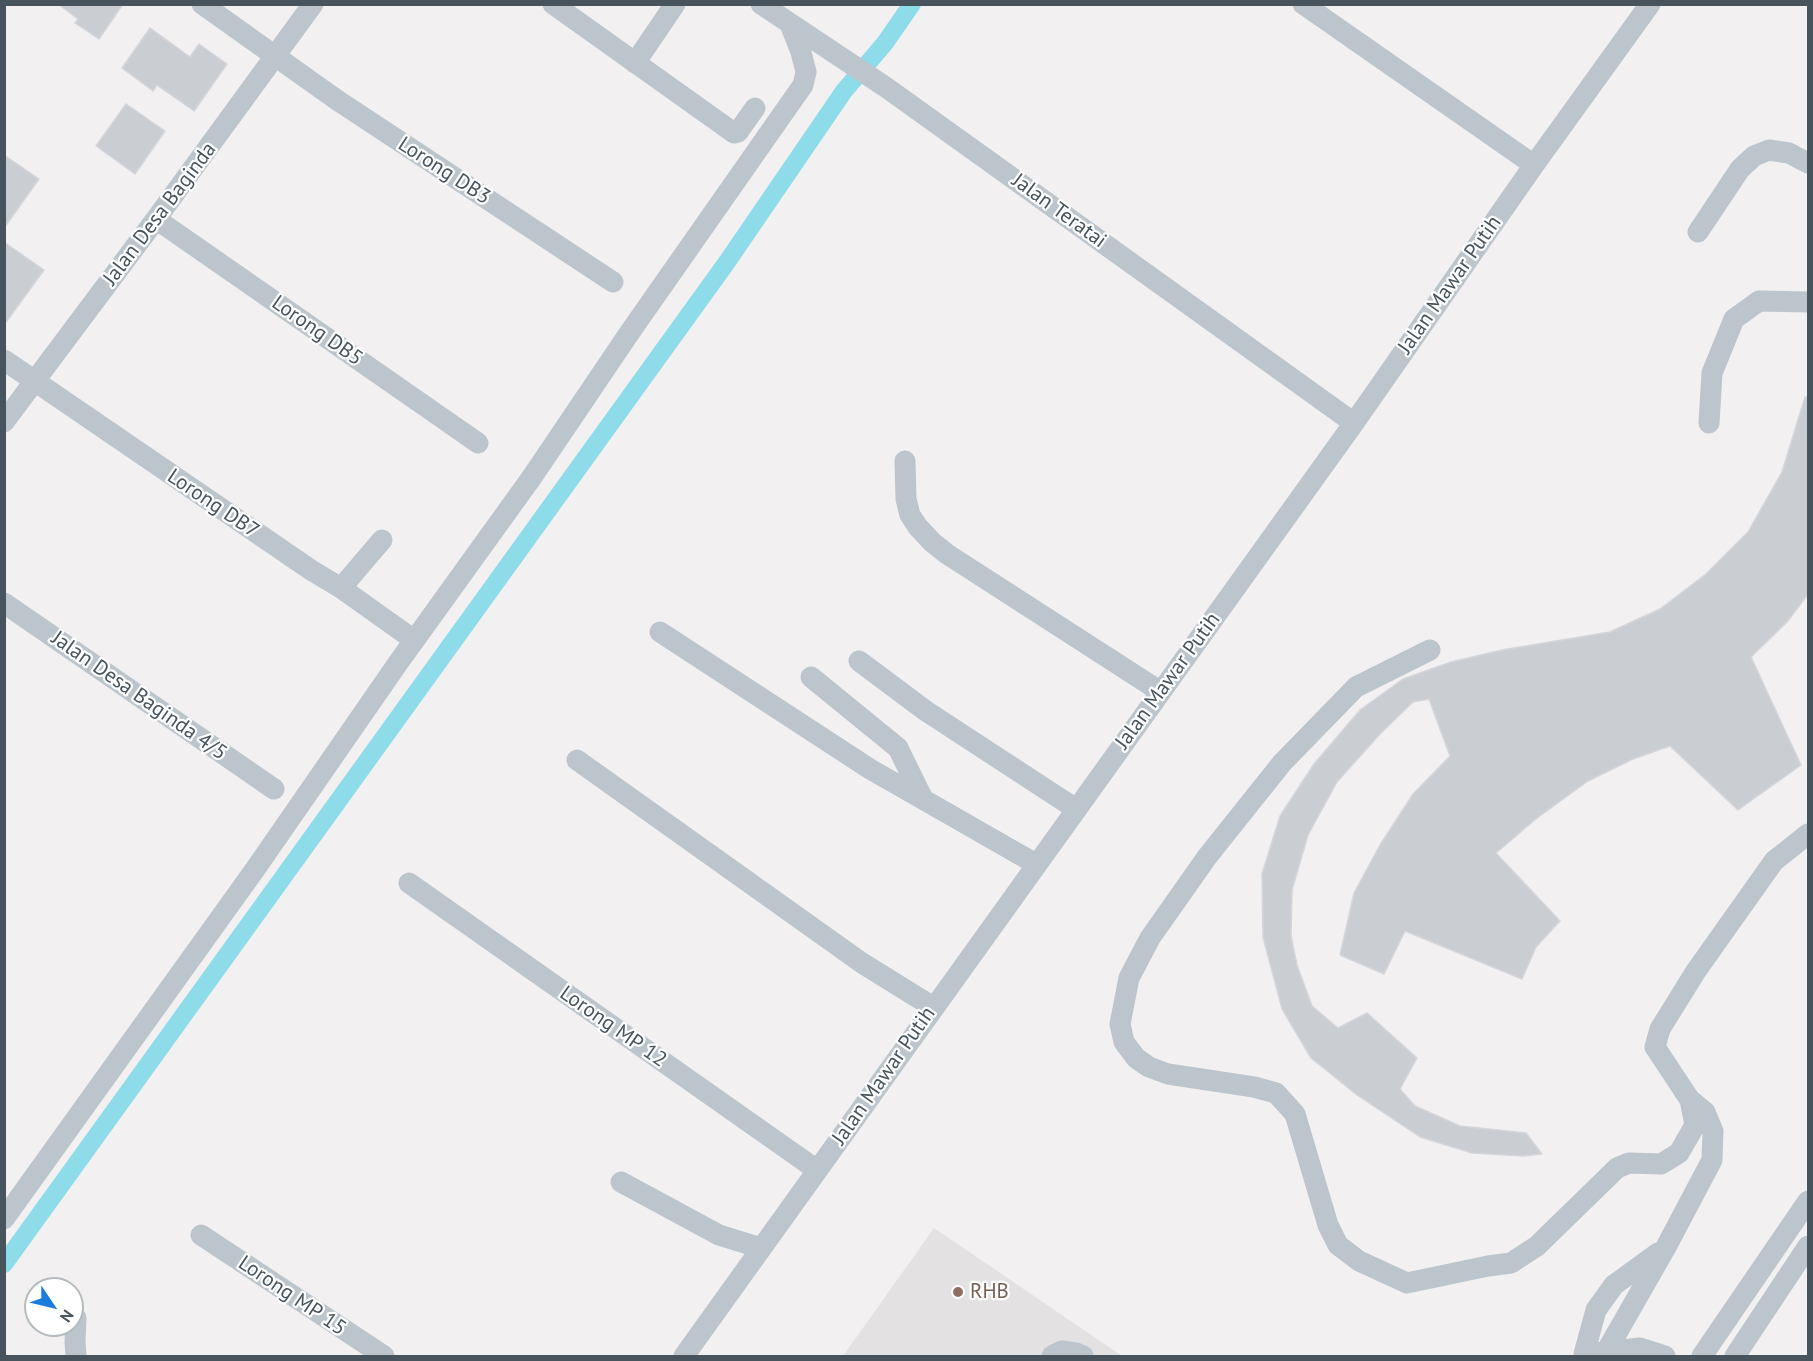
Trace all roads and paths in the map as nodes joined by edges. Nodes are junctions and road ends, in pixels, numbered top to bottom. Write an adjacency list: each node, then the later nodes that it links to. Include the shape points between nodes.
1 (202, 4): 9 (street, Lorong DB3)
2 (313, 4): 9 (street, Jalan Desa Baginda)
3 (553, 4): 10 (street)
4 (675, 4): 10 (street)
5 (761, 4): 8 (street, Jalan Teratai)
6 (1304, 4): 13 (street)
7 (1650, 4): 13 (street, Jalan Mawar Putih)
8 (790, 24): 21 (street, Jalan Teratai, via 887,88); 29 (street, via 807,72 803,85 532,477)
9 (276, 56): 14 (street, Jalan Desa Baginda); 16 (street, Lorong DB3)
10 (635, 63): 11 (street, via 734,133)
11 (755, 108)
12 (1809, 164): 15 (street, via 1789,153 1769,150 1754,156 1740,169)
13 (1534, 165): 21 (street, Jalan Mawar Putih)
14 (156, 219): 19 (street, Jalan Desa Baginda); 23 (street, Lorong DB5)
15 (1698, 232)
16 (614, 282)
17 (1809, 302): 22 (street, via 1759,301 1734,319 1712,374)
18 (4, 360): 19 (street, Lorong DB7)
19 (35, 381): 20 (street, Jalan Desa Baginda); 26 (street, Lorong DB7)
20 (4, 422)
21 (1353, 423): 33 (street, Jalan Mawar Putih)
22 (1708, 423)
23 (478, 443)
24 (905, 461): 33 (street, via 910,514 932,542)
25 (382, 540): 26 (street)
26 (341, 588): 29 (street, Lorong DB7)
27 (4, 603): 35 (street, Jalan Desa Baginda 4/5)
28 (660, 633): 36 (street)
29 (414, 640): 46 (street)
30 (1430, 650): 42 (street, via 1356,687 1282,763 1207,857 1150,938 1129,978 1120,1024 1124,1042 1136,1058 1168,1074 1276,1093 1295,1114 1328,1225 1338,1245 1359,1261 1407,1283 1511,1263 1536,1246 1617,1168 1629,1163 1661,1164 1678,1153 1695,1125)
31 (859, 662): 37 (street)
32 (811, 676): 36 (street, via 898,748)
33 (1161, 692): 37 (street, Jalan Mawar Putih)
34 (577, 760): 41 (street, via 862,963)
35 (274, 789)
36 (923, 799): 39 (street)
37 (1076, 809): 39 (street, Jalan Mawar Putih)
38 (1809, 834): 42 (street, via 1774,861 1660,1029 1655,1047)
39 (1036, 864): 41 (street, Jalan Mawar Putih)
40 (409, 883): 43 (street, Lorong MP 12)
41 (933, 1006): 43 (street, Jalan Mawar Putih)
42 (1690, 1100): 49 (street, via 1704,1112 1713,1131 1712,1160)
43 (817, 1170): 50 (street, Jalan Mawar Putih)
44 (621, 1182): 50 (street, via 719,1234)
45 (1809, 1201): 60 (street)
46 (4, 1219)
47 (201, 1235): 55 (street, Lorong MP 15)
48 (1809, 1246): 61 (street)
49 (1666, 1247): 52 (street); 53 (street, via 1614,1285 1596,1310)
50 (761, 1248): 56 (street, Jalan Mawar Putih)
51 (75, 1337): 54 (street)
52 (1606, 1352): 53 (street); 59 (street, via 1640,1348)
53 (1583, 1355)
54 (76, 1356)
55 (384, 1356)
56 (684, 1356)
57 (1052, 1356): 58 (street, via 1062,1351)
58 (1083, 1356)
59 (1665, 1356)
60 (1702, 1356)
61 (1735, 1356)

